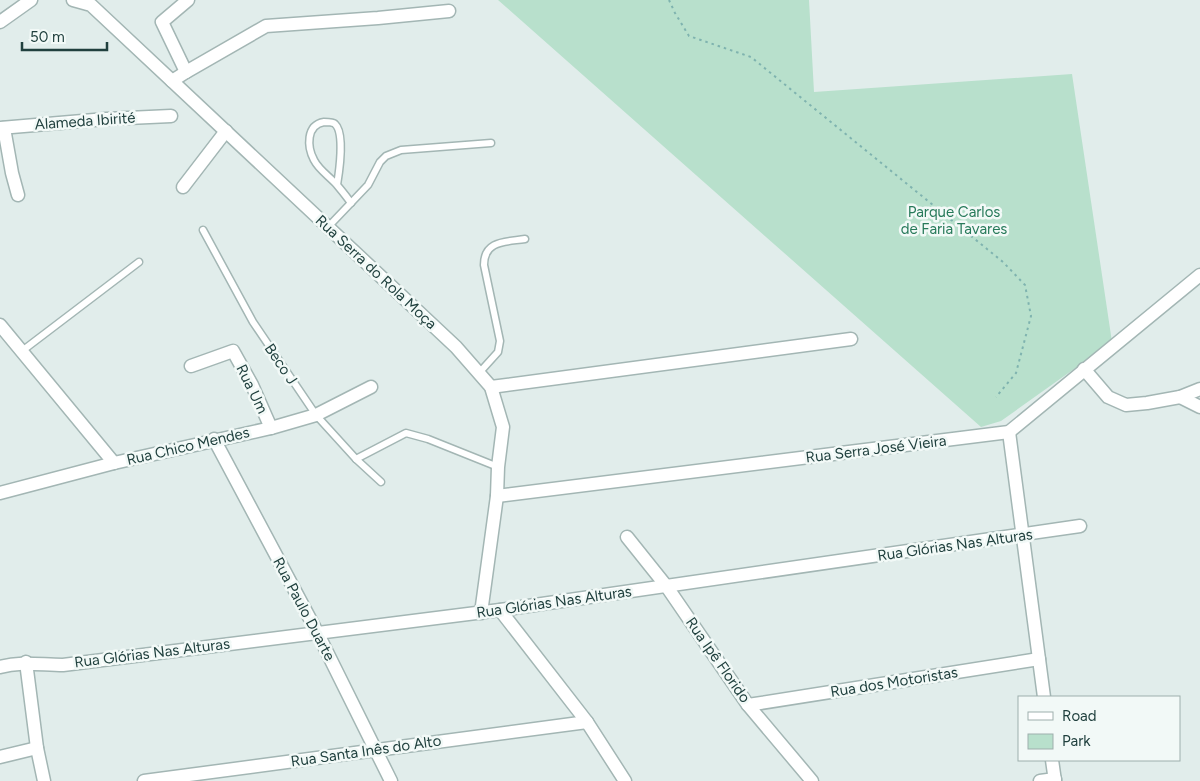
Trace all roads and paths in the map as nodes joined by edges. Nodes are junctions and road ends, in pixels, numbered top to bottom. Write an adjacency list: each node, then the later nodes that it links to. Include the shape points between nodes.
1 (30, 0): 7 (street)
2 (73, 0): 5 (street, Rua Serra do Rola Moça)
3 (188, 0): 8 (street, via 162,22)
4 (670, 0): 32 (path, via 689,36 751,57 1004,262 1025,285 1031,316 1016,373)
5 (90, 3): 9 (street, Rua Serra do Rola Moça)
6 (449, 11): 8 (street, via 266,26)
7 (0, 22)
8 (186, 72): 9 (street)
9 (172, 81): 12 (street, Rua Serra do Rola Moça)
10 (171, 116): 11 (street, Alameda Ibirité, via 106,118)
11 (2, 128): 16 (street)
12 (226, 131): 15 (street); 18 (street, Rua Serra do Rola Moça)
13 (491, 144): 17 (lane, via 392,152 380,162 368,185)
14 (337, 185): 14 (lane, via 322,172 310,150 311,131 322,123 335,124 339,130); 17 (lane)
15 (182, 187)
16 (18, 195)
17 (351, 203): 18 (lane)
18 (328, 227): 28 (street, Rua Serra do Rola Moça, via 456,347)
19 (203, 230): 35 (lane, Beco J, via 253,322)
20 (525, 239): 28 (lane, via 496,244 484,257 500,346)
21 (139, 262): 25 (lane)
22 (1200, 275): 27 (street)
23 (0, 324): 25 (street)
24 (851, 339): 29 (street)
25 (22, 351): 40 (street)
26 (191, 366): 36 (street, Rua Um, via 233,351)
27 (1084, 370): 33 (street, via 1108,397 1126,405); 37 (street)
28 (478, 373): 29 (street, Rua Serra do Rola Moça)
29 (490, 386): 41 (street, Rua Serra do Rola Moça, via 503,427)
30 (371, 388): 35 (street, Rua Chico Mendes)
31 (1200, 389): 33 (street)
32 (996, 397)
33 (1180, 397): 34 (street)
34 (1200, 407)
35 (316, 415): 36 (street, Rua Chico Mendes); 39 (lane, Beco J)
36 (271, 428): 38 (street, Rua Chico Mendes)
37 (1009, 432): 44 (street, Rua Serra José Vieira); 46 (street)
38 (214, 439): 40 (street, Rua Chico Mendes); 51 (street, Rua Paulo Duarte)
39 (356, 459): 41 (lane, via 406,433); 42 (lane, Beco J)
40 (114, 463): 43 (street, Rua Chico Mendes)
41 (498, 467): 44 (street, Rua Serra do Rola Moça)
42 (380, 482)
43 (0, 493)
44 (497, 496): 50 (street, Rua Serra do Rola Moça)
45 (1080, 526): 46 (street, Rua Glórias Nas Alturas)
46 (1024, 535): 48 (street, Rua Glórias Nas Alturas); 52 (street)
47 (627, 537): 48 (street, Rua Ipê Florido)
48 (667, 587): 49 (street, Rua Glórias Nas Alturas); 56 (street, Rua Ipê Florido)
49 (500, 610): 50 (street, Rua Glórias Nas Alturas); 57 (street)
50 (481, 613): 51 (street, Rua Glórias Nas Alturas)
51 (317, 632): 53 (street, Rua Glórias Nas Alturas, via 62,665); 59 (street, Rua Paulo Duarte)
52 (1039, 658): 55 (street); 56 (street, Rua dos Motoristas)
53 (26, 662): 54 (street, Rua Glórias Nas Alturas); 58 (street)
54 (0, 667)
55 (1044, 696)
56 (748, 705): 67 (street, Rua Ipê Florido)
57 (587, 722): 59 (street, Rua Santa Inês do Alto); 66 (street)
58 (37, 748): 60 (street); 63 (street)
59 (376, 750): 64 (street, Rua Santa Inês do Alto); 65 (street, Rua Paulo Duarte)
60 (0, 757)
61 (1052, 761): 62 (street)
62 (1055, 780): 68 (street)
63 (44, 781)
64 (144, 781)
65 (391, 781)
66 (625, 781)
67 (812, 781)
68 (1040, 781)

